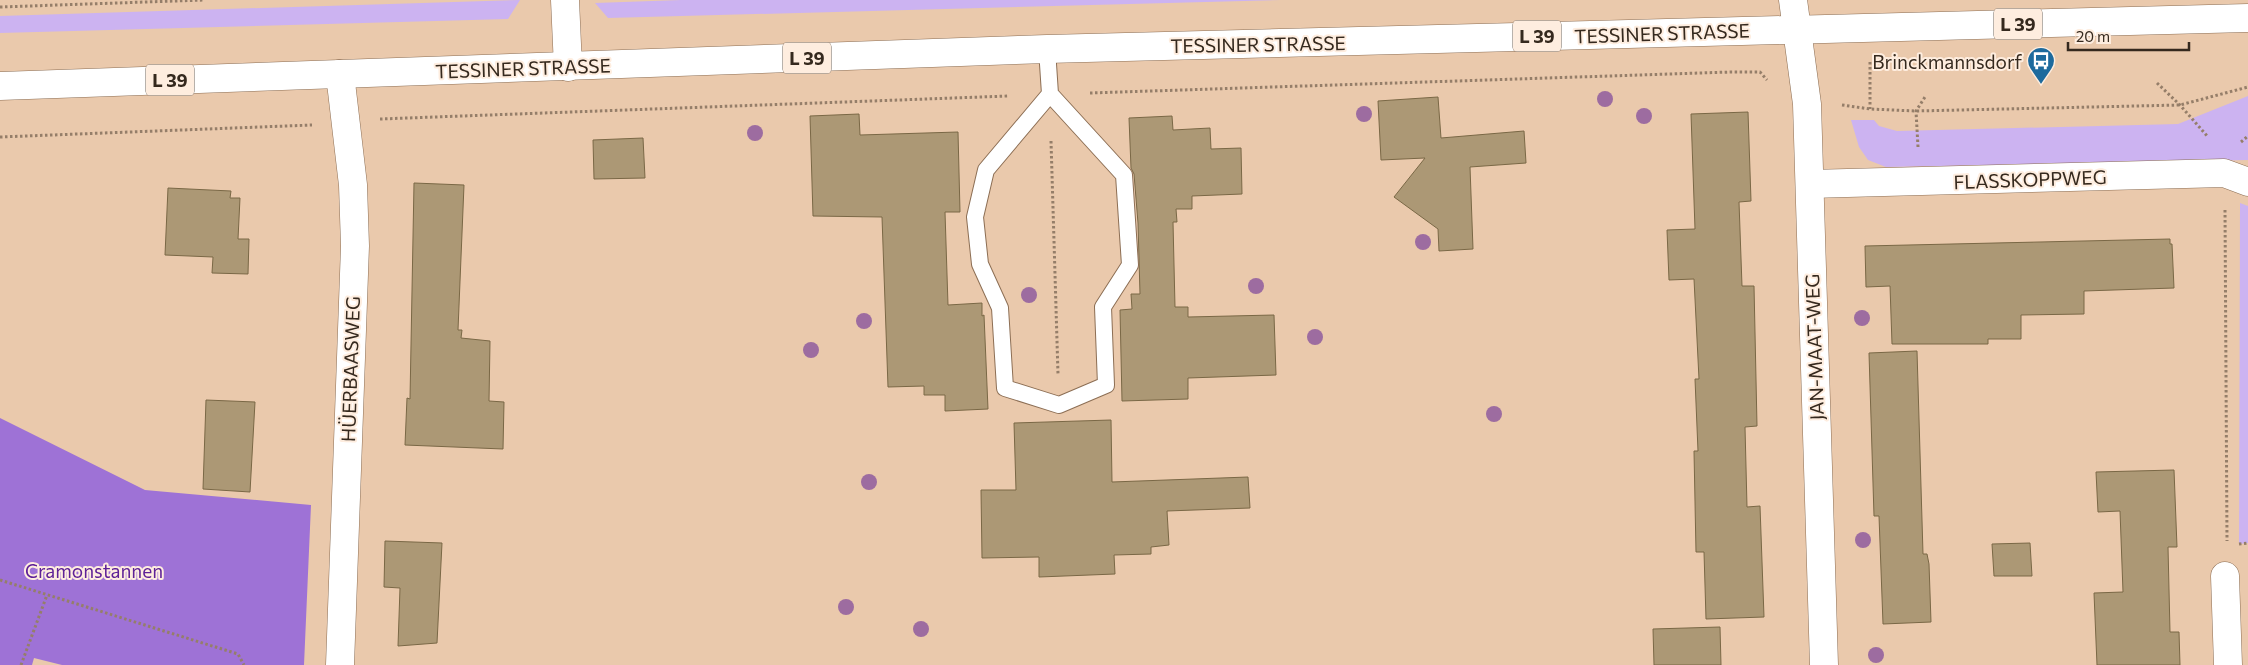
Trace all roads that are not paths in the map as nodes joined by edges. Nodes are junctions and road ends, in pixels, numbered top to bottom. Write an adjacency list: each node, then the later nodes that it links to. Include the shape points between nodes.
1 (565, 0): 6 (main road)
2 (1793, 0): 4 (main road, JAN-MAAT-WEG)
3 (2248, 18): 4 (main road, TESSINER STRASSE / L 39)
4 (1797, 29): 5 (main road, TESSINER STRASSE / L 39); 11 (main road, JAN-MAAT-WEG, via 1806,96)
5 (1047, 49): 6 (main road, TESSINER STRASSE / L 39); 9 (lane)
6 (568, 66): 7 (main road, TESSINER STRASSE / L 39)
7 (340, 74): 8 (main road, TESSINER STRASSE / L 39); 13 (main road, HÜERBAASWEG, via 353,185 355,246)
8 (0, 86)
9 (1050, 94): 9 (lane, via 1124,175 1130,265 1103,307 1106,386 1059,405 1005,388 1000,308 980,264 975,217 986,170)
10 (2248, 182): 11 (main road, FLASSKOPPWEG, via 2224,173)
11 (1810, 184): 14 (main road, JAN-MAAT-WEG)
12 (2224, 576): 15 (main road)
13 (340, 665)
14 (1824, 665)
15 (2228, 665)

